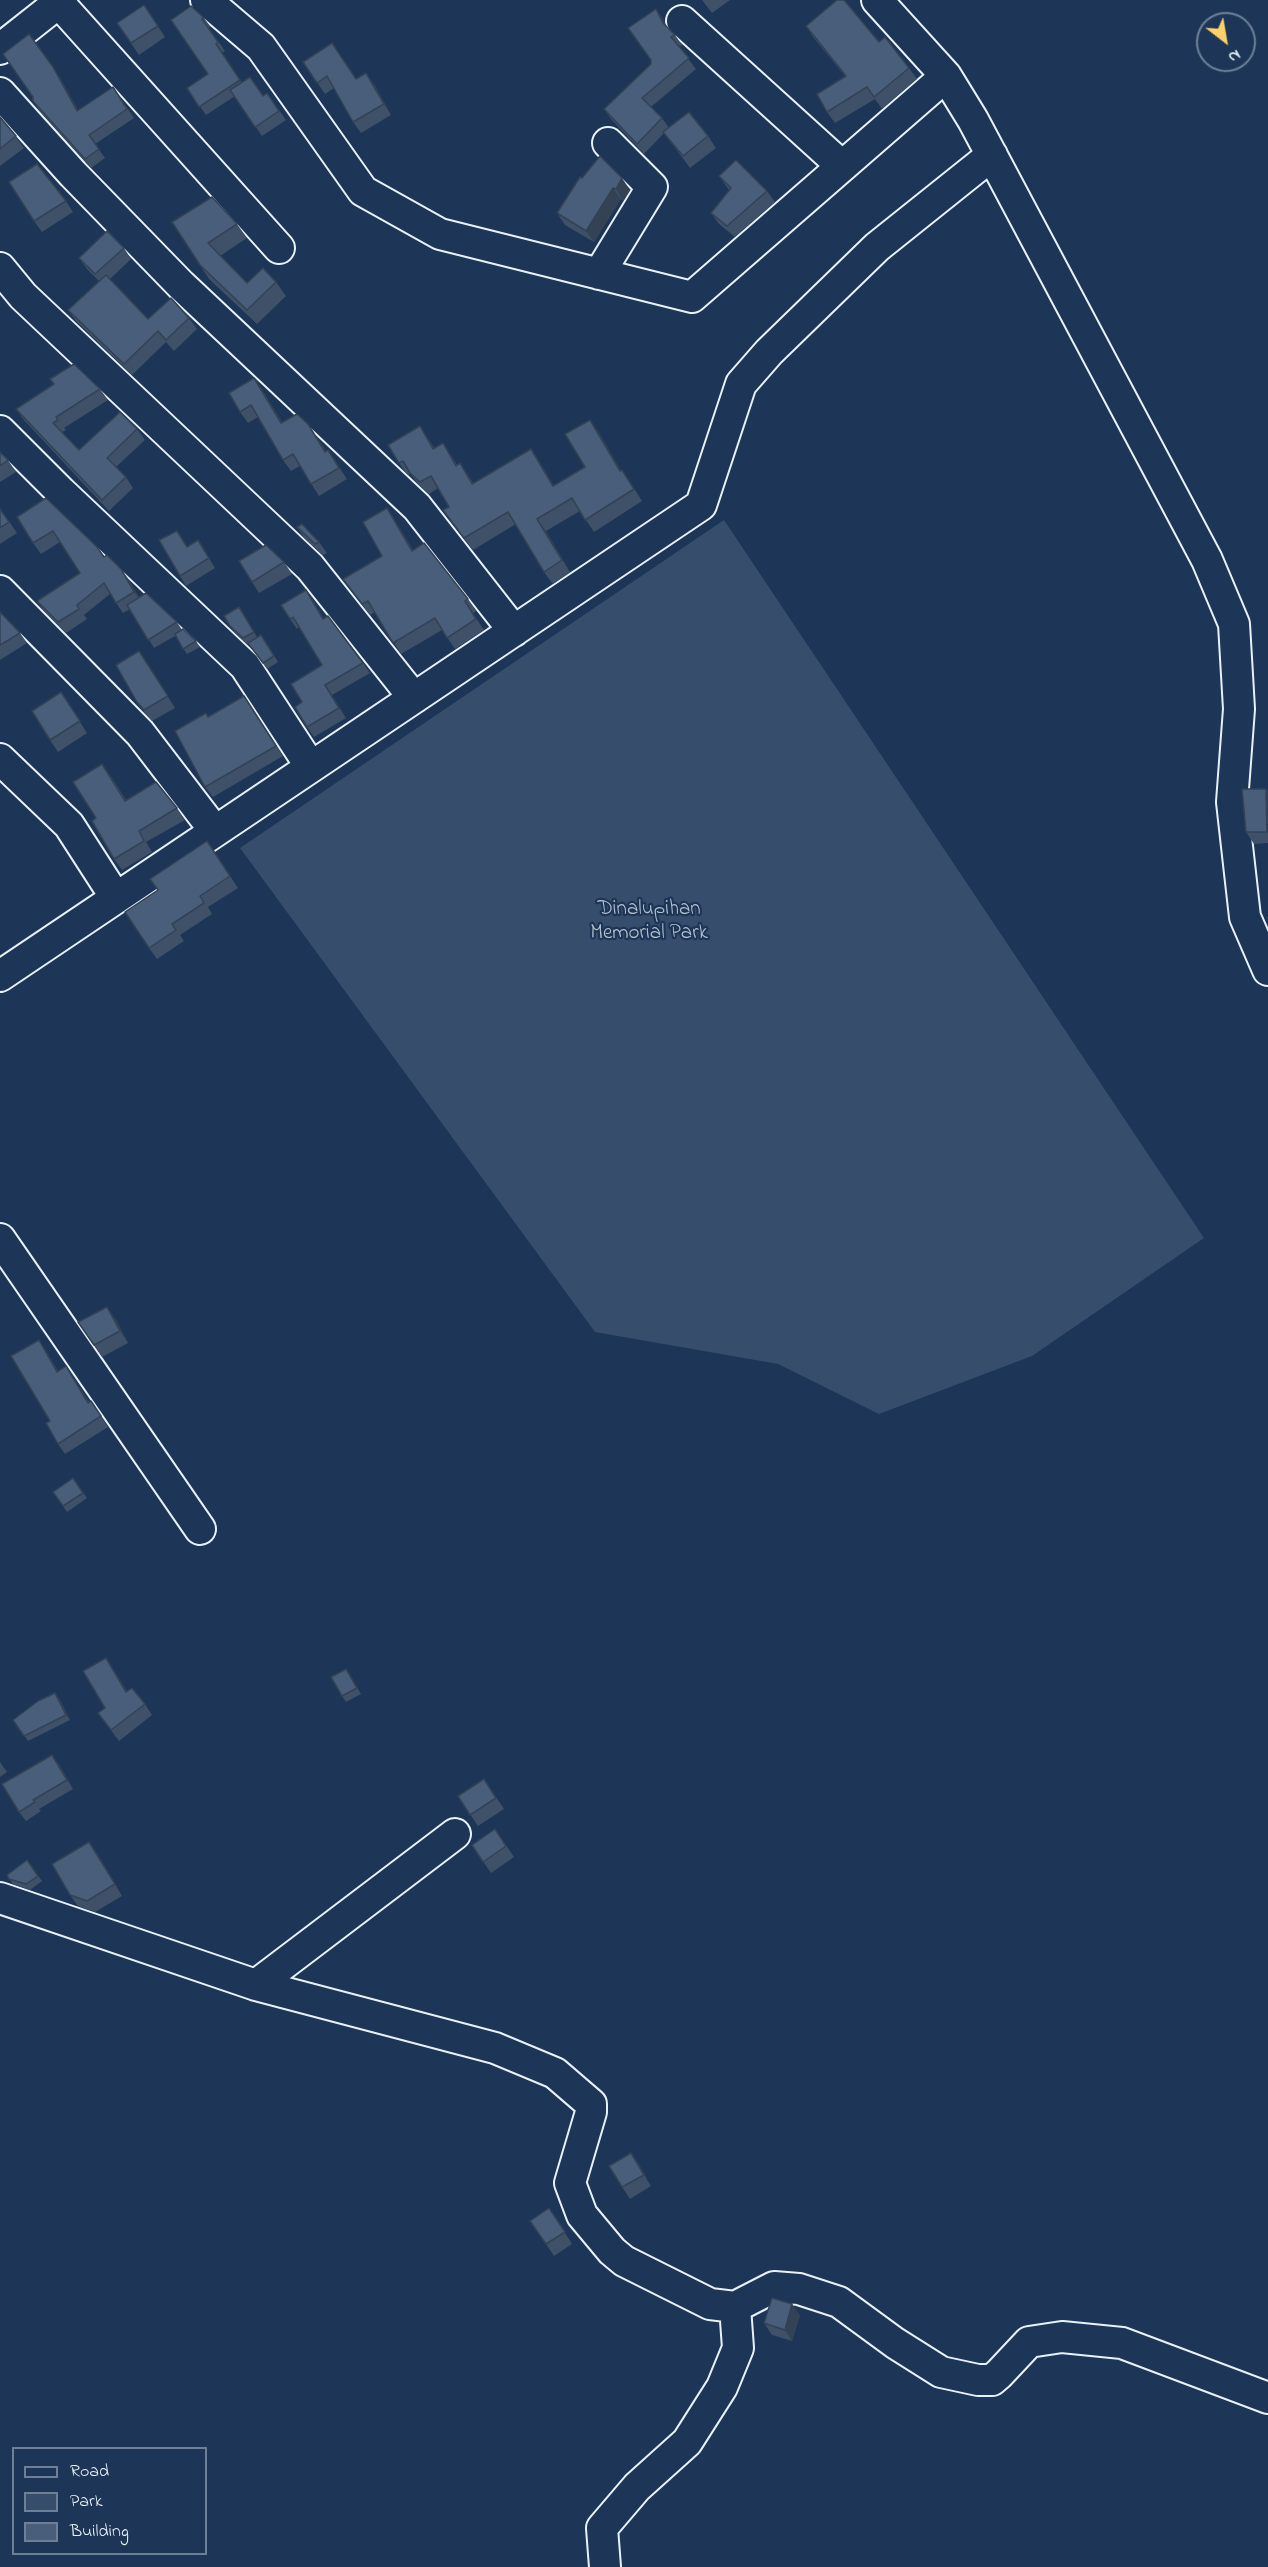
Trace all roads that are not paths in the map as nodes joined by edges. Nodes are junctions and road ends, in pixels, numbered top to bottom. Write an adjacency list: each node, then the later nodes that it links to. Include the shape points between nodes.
1 (206, 0): 13 (street, via 261,47 363,191 440,234)
2 (877, 0): 6 (street)
3 (61, 1): 5 (street); 11 (street)
4 (682, 21): 10 (street)
5 (0, 49)
6 (946, 76): 9 (street); 10 (street)
7 (0, 93): 16 (street, via 181,285 417,507)
8 (608, 143): 13 (street, via 652,187)
9 (992, 155): 16 (street, via 877,247 741,384 701,505); 22 (street, via 1207,560 1234,624 1239,709 1232,802 1245,917)
10 (842, 166): 13 (street, via 692,297)
11 (279, 248)
12 (0, 268): 17 (street, via 23,296 310,567)
13 (599, 274)
14 (0, 431): 19 (street, via 245,666)
15 (0, 591): 20 (street, via 140,733)
16 (514, 631): 17 (street)
17 (414, 698): 19 (street)
18 (0, 759): 21 (street, via 69,825)
19 (311, 767): 20 (street)
20 (215, 831): 21 (street)
21 (116, 898): 23 (street)
22 (1268, 970)
23 (0, 976)
24 (0, 1239): 25 (street)
25 (200, 1529)
26 (455, 1834): 28 (street)
27 (0, 1898): 28 (street)
28 (256, 1985): 29 (street, via 495,2049 555,2073 591,2104 570,2183 582,2215 597,2235 612,2251 638,2268 710,2304)
29 (735, 2307): 30 (street, via 774,2287 799,2289 839,2302 941,2372 978,2380 992,2380 1029,2342 1062,2337 1122,2343); 31 (street, via 738,2348 722,2387 687,2442 637,2487 602,2528)
30 (1268, 2398)
31 (605, 2567)

